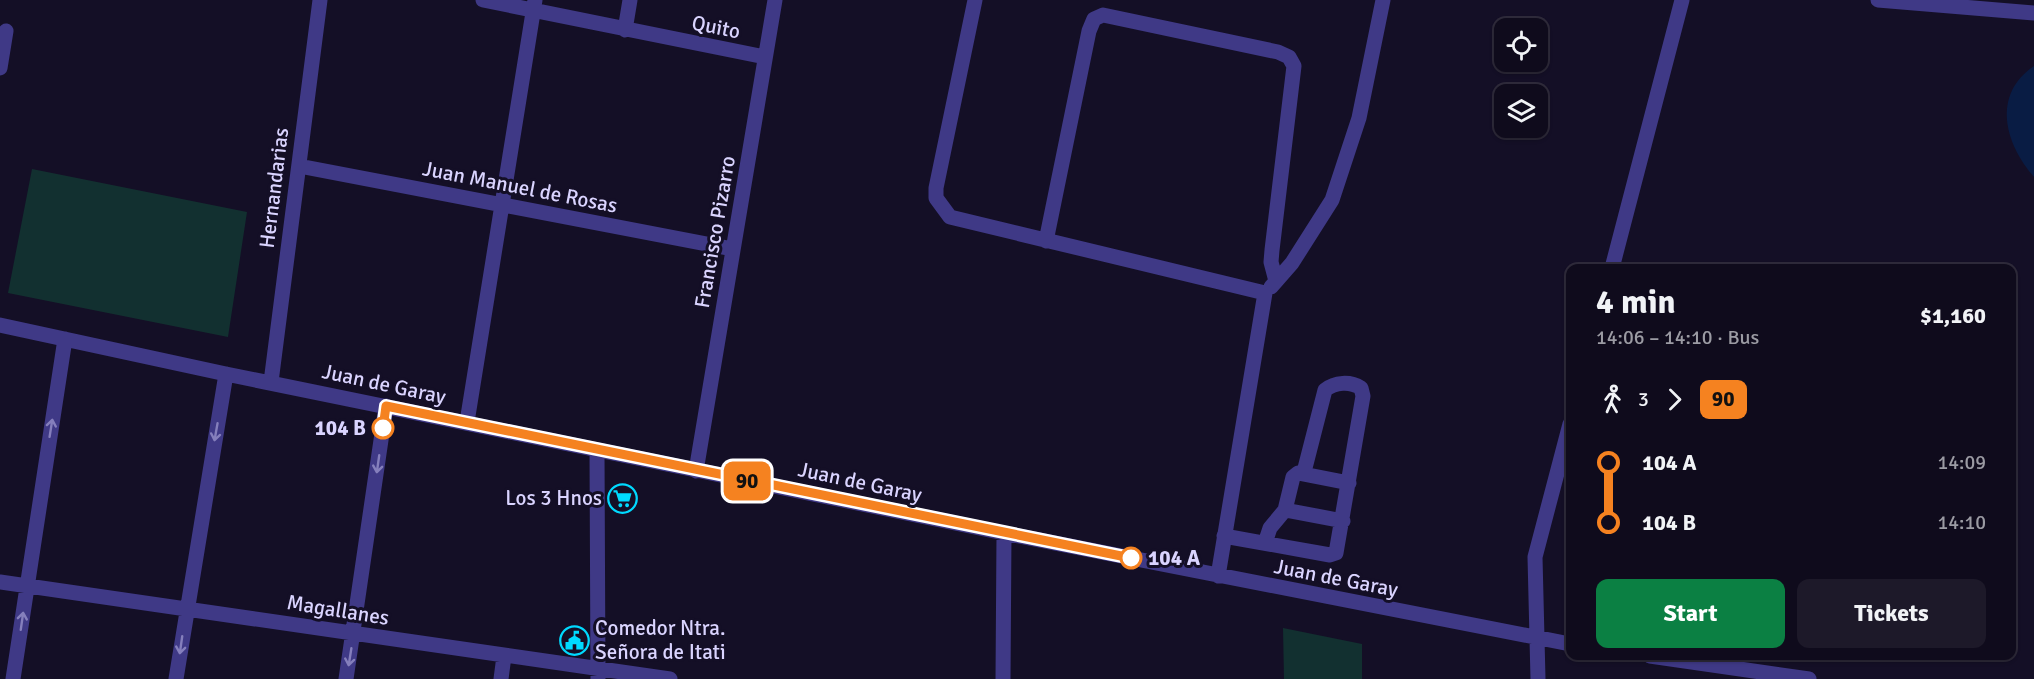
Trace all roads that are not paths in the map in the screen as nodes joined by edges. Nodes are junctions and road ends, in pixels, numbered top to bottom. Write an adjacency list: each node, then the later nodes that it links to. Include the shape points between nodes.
1 (320, 0): 16 (street, Hernandarias)
2 (483, 0): 10 (street, Quito)
3 (630, 0): 12 (street)
4 (775, 0): 14 (street, Francisco Pizarro)
5 (975, 0): 18 (street, via 936,198 950,217)
6 (1383, 0): 21 (street, via 1359,118 1332,200 1292,263)
7 (1682, 0): 20 (street)
8 (1878, 0): 9 (street)
9 (1894, 1): 11 (street)
10 (534, 6): 12 (street, Quito); 17 (street)
11 (2034, 13)
12 (625, 30): 14 (street, Quito)
13 (6, 31): 15 (street)
14 (765, 57): 19 (street, Francisco Pizarro)
15 (0, 68)
16 (299, 166): 17 (street, Juan Manuel de Rosas); 26 (street, Hernandarias)
17 (500, 205): 19 (street, Juan Manuel de Rosas); 28 (street)
18 (1046, 241): 21 (street, via 1089,31 1094,19 1103,15 1289,57 1294,66 1271,262); 22 (street)
19 (733, 249): 31 (street, Francisco Pizarro)
20 (1613, 264)
21 (1276, 280): 22 (street)
22 (1264, 293): 37 (street)
23 (0, 324): 24 (street, Juan de Garay)
24 (65, 339): 25 (street, Juan de Garay); 41 (street, one-way to 24)
25 (226, 374): 26 (street, Juan de Garay); 42 (street, one-way to 42)
26 (271, 382): 27 (street, Juan de Garay)
27 (386, 406): 28 (street, Juan de Garay); 43 (street, one-way to 43)
28 (467, 422): 30 (street, Juan de Garay)
29 (1566, 439): 44 (street, via 1535,557)
30 (597, 450): 31 (street, Juan de Garay); 48 (street)
31 (696, 471): 36 (street, Juan de Garay)
32 (1304, 472): 33 (street); 33 (street, via 1325,390 1336,384 1354,384 1361,388 1363,396); 34 (street, via 1293,477)
33 (1349, 483): 35 (street)
34 (1285, 510): 35 (street); 38 (street, via 1270,528)
35 (1343, 521): 38 (street, via 1338,548 1330,555)
36 (1004, 533): 39 (street, Juan de Garay); 54 (street)
37 (1224, 536): 38 (street); 39 (street)
38 (1265, 543)
39 (1218, 576): 44 (street, Juan de Garay)
40 (0, 582): 41 (street, Magallanes)
41 (27, 586): 42 (street, Magallanes); 49 (street, one-way to 41)
42 (186, 608): 43 (street, Magallanes); 50 (street, one-way to 50)
43 (354, 633): 46 (street, Magallanes); 51 (street, one-way to 51)
44 (1536, 639): 45 (street); 55 (street)
45 (1566, 643)
46 (504, 656): 48 (street, Magallanes); 52 (street)
47 (1678, 660): 56 (street)
48 (598, 674): 53 (street, Magallanes)
49 (13, 679)
50 (176, 679)
51 (346, 679)
52 (501, 679)
53 (670, 679)
54 (1003, 679)
55 (1538, 679)
56 (1809, 679)

